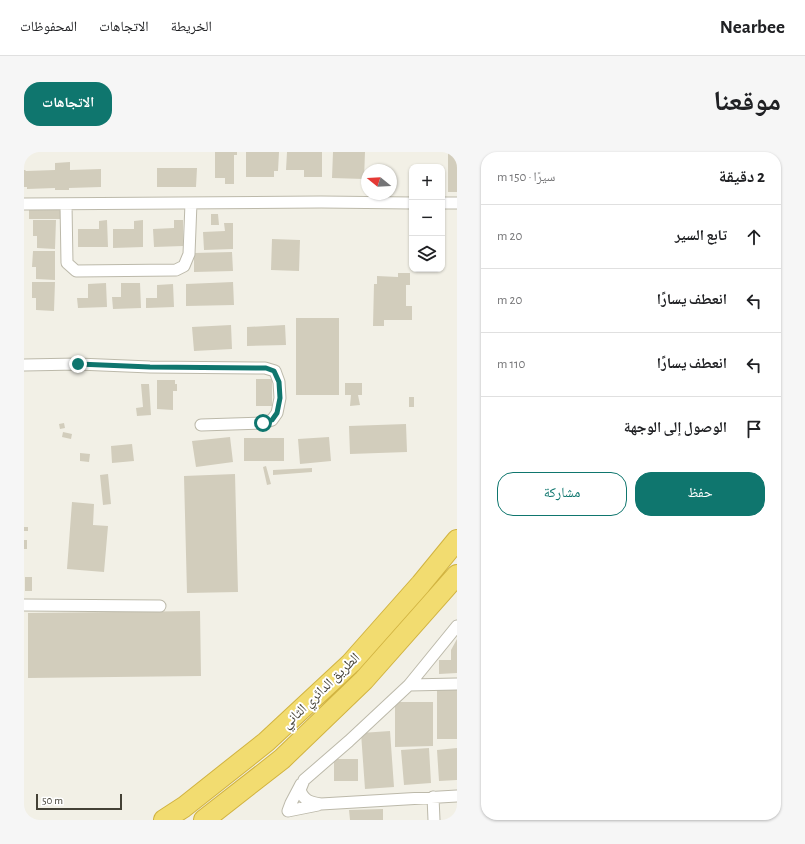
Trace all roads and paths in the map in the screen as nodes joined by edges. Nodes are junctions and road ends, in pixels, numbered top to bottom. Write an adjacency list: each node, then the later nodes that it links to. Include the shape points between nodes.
1 (191, 203): 2 (street); 6 (street); 6 (street, via 189,254 184,266 176,270 97,271 76,271 67,263)
2 (409, 203)
3 (445, 203): 4 (street)
4 (457, 203)
5 (24, 204): 6 (street)
6 (66, 204)
7 (24, 365): 8 (street, via 266,368 274,371 279,382 280,398 277,413 272,420 263,423)
8 (201, 425)
9 (457, 540): 20 (highway, الطريق الدائري الثاني, via 351,663 266,742)
10 (457, 576): 21 (highway, الطريق الدائري الثاني, via 364,680 282,759)
11 (24, 605): 12 (street)
12 (160, 606)
13 (457, 626): 14 (street)
14 (409, 684): 15 (street); 16 (street)
15 (457, 684)
16 (304, 780): 19 (street, via 300,790 304,799); 19 (street, via 294,795 288,812)
17 (457, 796): 18 (street)
18 (433, 797): 19 (street); 22 (street)
19 (320, 804)
20 (164, 820)
21 (204, 820)
22 (434, 820)

